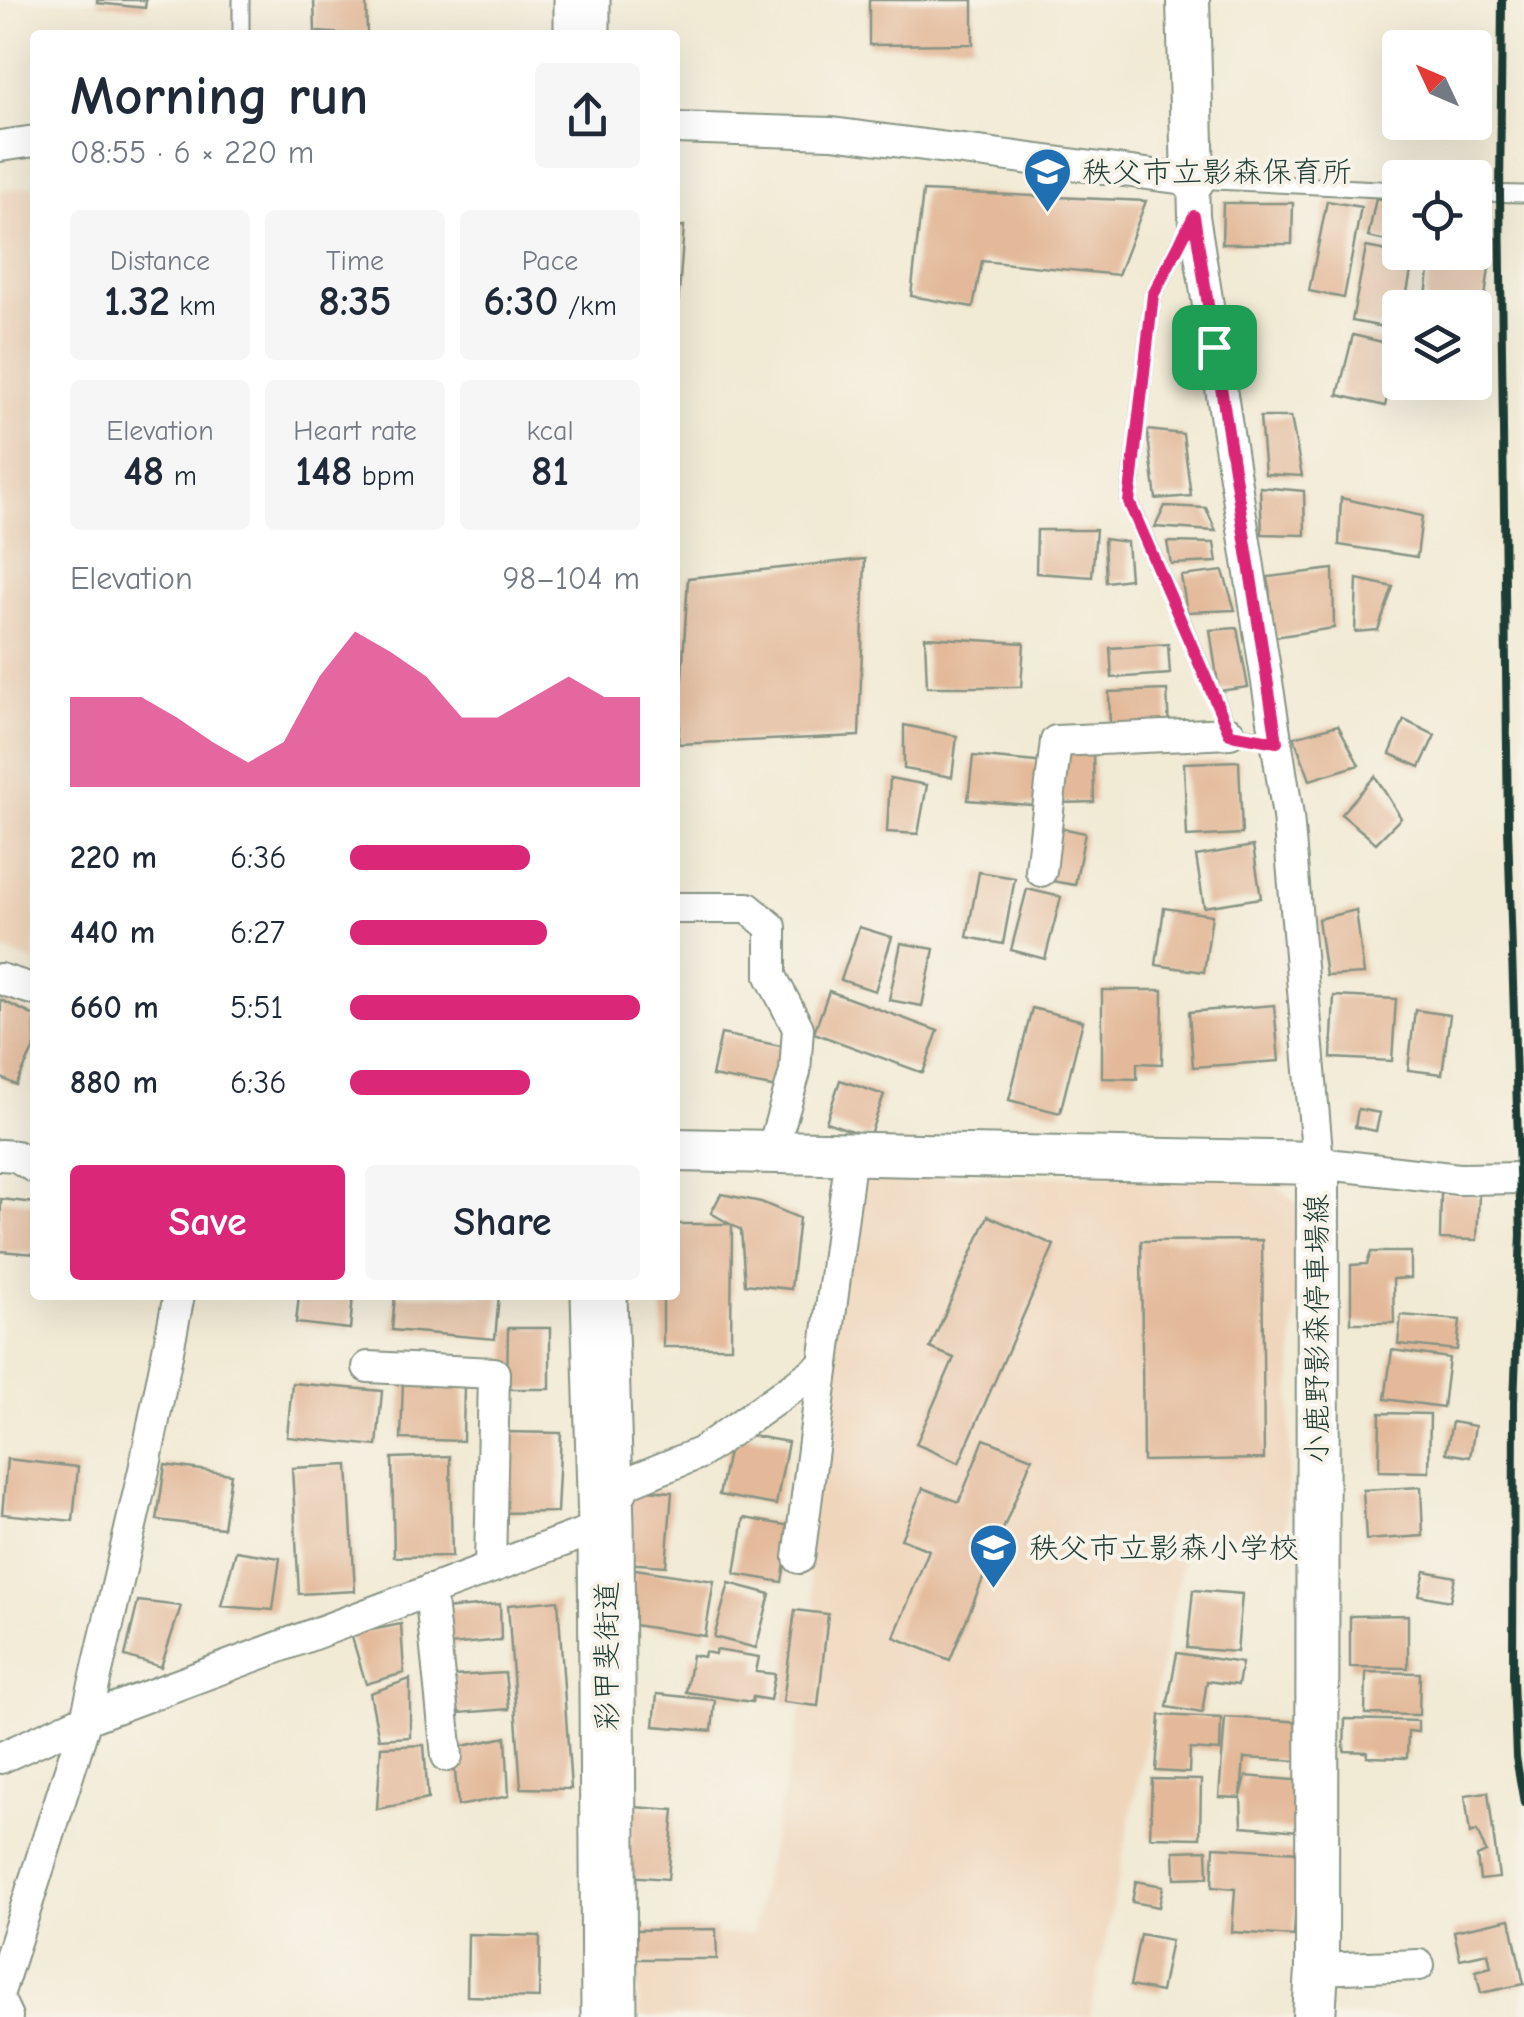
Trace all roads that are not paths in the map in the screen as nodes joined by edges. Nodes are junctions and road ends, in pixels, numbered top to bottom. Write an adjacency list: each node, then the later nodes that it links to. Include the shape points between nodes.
1 (241, 0): 4 (lane)
2 (582, 0): 5 (highway)
3 (1188, 0): 12 (main road)
4 (240, 30)
5 (582, 30)
6 (680, 128): 12 (street, via 832,133)
7 (30, 141): 8 (street)
8 (0, 146)
9 (1382, 191): 12 (lane)
10 (1492, 193): 11 (lane)
11 (1524, 194)
12 (1193, 198): 13 (lane, via 1153,295 1129,502); 14 (street)
13 (1230, 734): 14 (lane); 15 (street, via 1056,741)
14 (1277, 742): 23 (street)
15 (1041, 871)
16 (680, 908): 20 (street, via 748,908 771,927 771,976 798,1028 795,1072)
17 (0, 978): 18 (street)
18 (30, 988)
19 (680, 1150): 20 (main road, 小鹿野影森停車場線)
20 (772, 1152): 21 (main road, 小鹿野影森停車場線)
21 (851, 1153): 23 (main road, 小鹿野影森停車場線); 28 (street)
22 (0, 1155): 24 (street)
23 (1318, 1163): 25 (street, via 1459,1179); 38 (main road, 小鹿野影森停車場線)
24 (30, 1165)
25 (1524, 1178)
26 (178, 1300): 34 (street)
27 (599, 1300): 30 (highway, 彩甲斐街道)
28 (824, 1365): 30 (street, via 700,1454 626,1484); 31 (street)
29 (368, 1367): 32 (street, via 494,1373)
30 (606, 1525): 32 (street); 42 (highway, 彩甲斐街道)
31 (799, 1558)
32 (490, 1568): 33 (street)
33 (430, 1590): 34 (street); 35 (street)
34 (86, 1719): 36 (street); 39 (street)
35 (446, 1756)
36 (0, 1758)
37 (1419, 1965): 38 (street)
38 (1316, 1969): 43 (main road, 小鹿野影森停車場線)
39 (0, 1988)
40 (0, 2002): 41 (street)
41 (7, 2017)
42 (609, 2017)
43 (1314, 2017)

